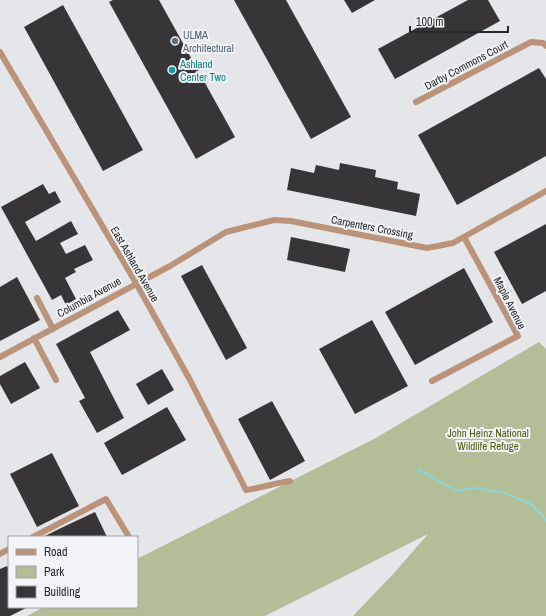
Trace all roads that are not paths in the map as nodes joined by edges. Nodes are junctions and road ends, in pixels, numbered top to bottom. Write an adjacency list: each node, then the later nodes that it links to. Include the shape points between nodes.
1 (546, 46): 3 (street, Darby Commons Court, via 531,42)
2 (0, 52): 7 (street, East Ashland Avenue)
3 (416, 102)
4 (546, 190): 5 (street, Carpenters Crossing)
5 (464, 237): 6 (street, Carpenters Crossing, via 453,243 427,248 291,221 274,220 226,232); 13 (street, Maple Avenue, via 518,336)
6 (188, 255): 7 (street, Columbia Avenue)
7 (136, 283): 9 (street, Columbia Avenue); 14 (street, East Ashland Avenue, via 190,380 246,490)
8 (37, 298): 9 (street)
9 (53, 329): 10 (street, Columbia Avenue)
10 (34, 338): 11 (street, Columbia Avenue); 12 (street)
11 (0, 357)
12 (56, 380)
13 (432, 381)
14 (290, 481)
15 (34, 536): 16 (street, via 106,499)
16 (128, 536)

